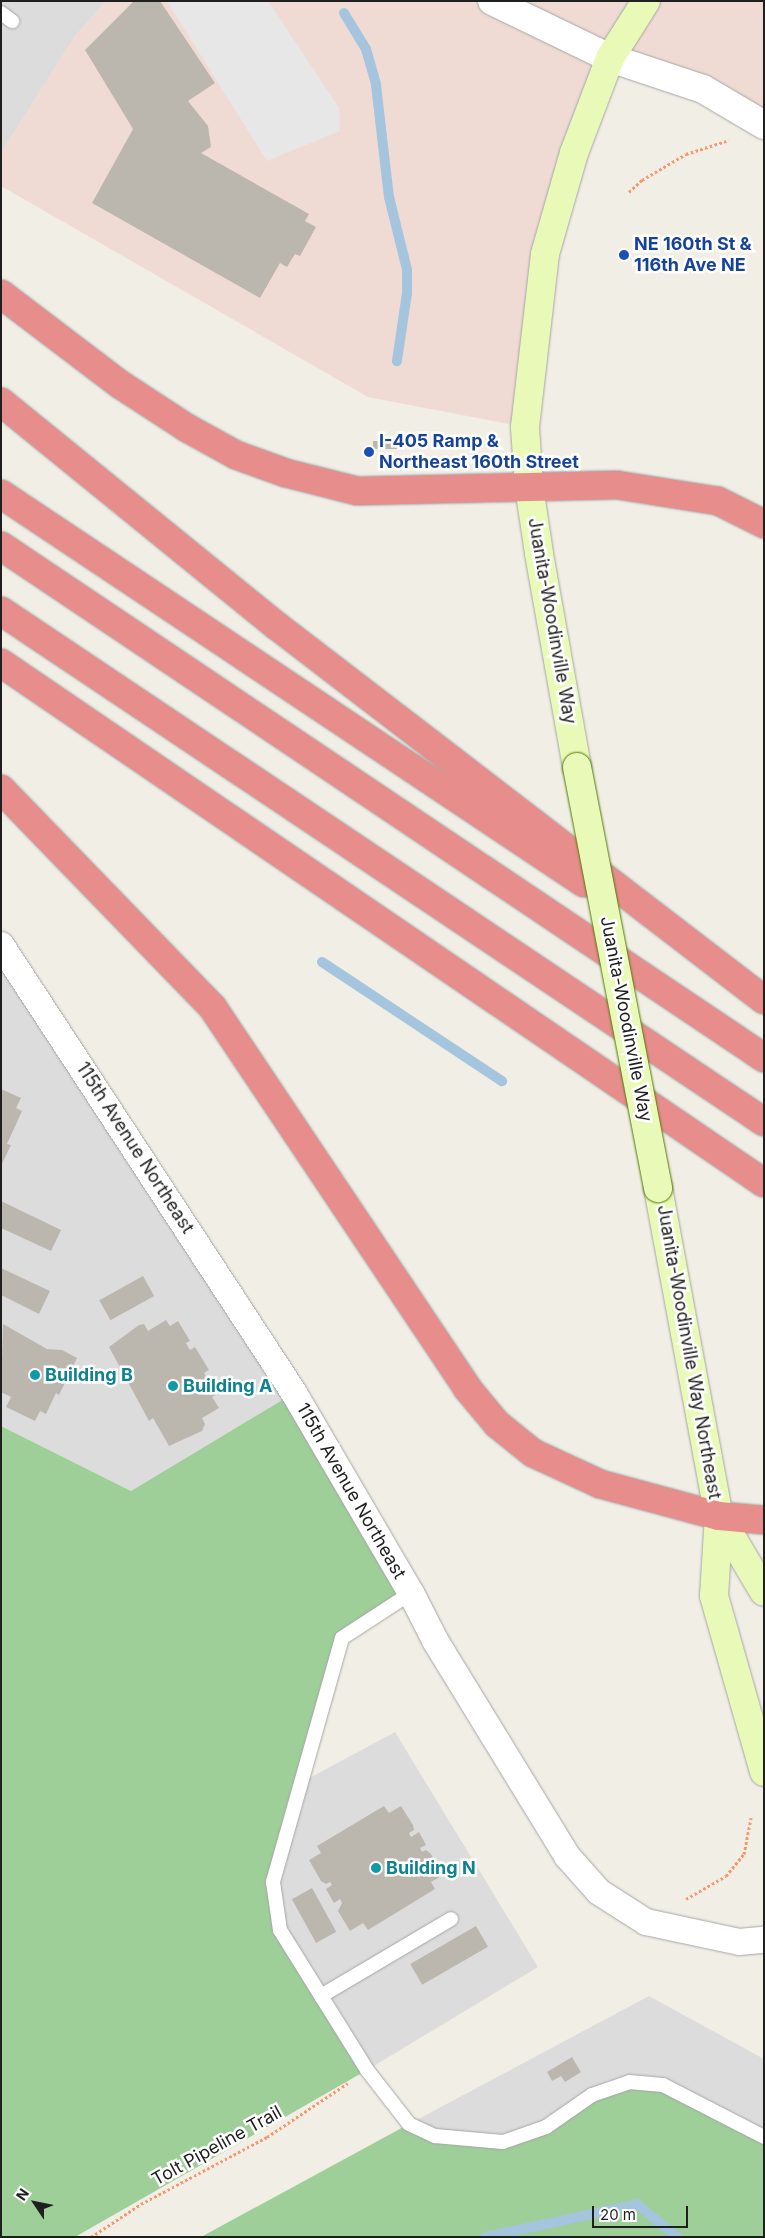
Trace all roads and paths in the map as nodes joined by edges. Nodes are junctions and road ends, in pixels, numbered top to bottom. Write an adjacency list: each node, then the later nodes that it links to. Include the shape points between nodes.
1 (492, 1): 3 (street)
2 (646, 1): 3 (main road, Juanita-Woodinville Way)
3 (610, 58): 4 (street, via 703,89); 9 (main road, Juanita-Woodinville Way, via 574,153 546,254 525,427)
4 (764, 125)
5 (733, 138): 6 (path, via 686,154 642,180)
6 (629, 192)
7 (1, 294): 9 (highway, via 121,386 236,455 357,491)
8 (1, 402): 17 (highway, via 277,626)
9 (529, 487): 11 (highway, via 617,484 718,501); 19 (main road, Juanita-Woodinville Way, bridge, via 577,767)
10 (1, 494): 17 (highway)
11 (764, 524)
12 (1, 546): 18 (highway)
13 (1, 611): 20 (highway)
14 (1, 664): 19 (highway)
15 (1, 789): 23 (highway, via 213,1008 467,1388 497,1424 533,1453 600,1484)
16 (1, 945): 26 (street, 115th Avenue Northeast, via 294,1393)
17 (764, 1002)
18 (764, 1058)
19 (642, 1100): 21 (highway); 22 (main road, Juanita-Woodinville Way, bridge)
20 (764, 1122)
21 (764, 1183)
22 (658, 1188): 23 (main road, Juanita-Woodinville Way Northeast)
23 (719, 1516): 24 (highway); 25 (main road, Juanita-Woodinville Way Northeast); 27 (main road, Juanita-Woodinville Way Northeast, via 714,1596)
24 (764, 1520)
25 (764, 1592)
26 (411, 1593): 30 (street, 115th Avenue Northeast, via 436,1642 567,1856 599,1892); 32 (lane, via 342,1638 273,1882 280,1930)
27 (764, 1772)
28 (751, 1818): 30 (path, via 744,1854 726,1876)
29 (451, 1919): 32 (lane)
30 (646, 1922): 31 (street, 115th Avenue Northeast, via 739,1942)
31 (764, 1940)
32 (321, 1996): 34 (lane, via 367,2070 409,2124 435,2136 503,2142 546,2127 592,2096 629,2082 664,2085)
33 (356, 2078): 35 (path, Tolt Pipeline Trail, via 268,2137 141,2204)
34 (764, 2137)
35 (90, 2237)

